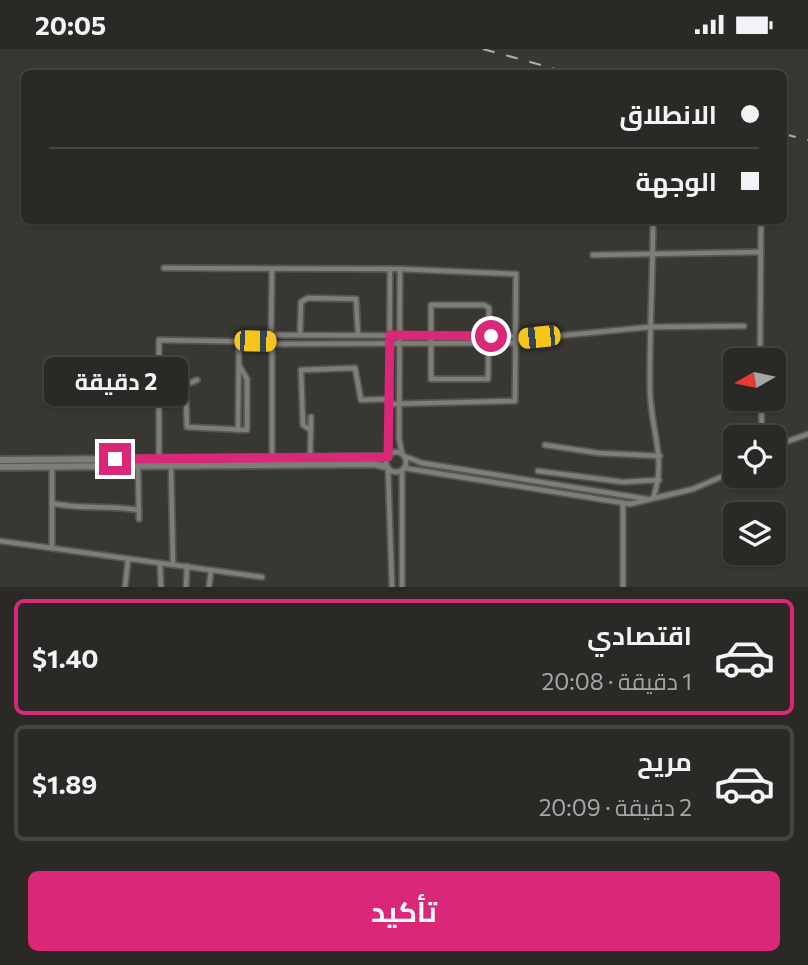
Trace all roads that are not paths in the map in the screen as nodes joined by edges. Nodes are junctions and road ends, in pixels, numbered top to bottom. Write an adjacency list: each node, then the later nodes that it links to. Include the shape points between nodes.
1 (653, 224): 4 (street)
2 (761, 224): 3 (street)
3 (761, 252): 4 (street); 25 (street)
4 (652, 253): 5 (street); 11 (street)
5 (593, 255)
6 (164, 268): 7 (street)
7 (272, 269): 8 (street); 18 (street)
8 (390, 269): 9 (street); 14 (street)
9 (400, 269): 15 (street); 19 (street, via 516,274)
10 (744, 325): 11 (street)
11 (650, 327): 19 (street); 40 (street, via 650,399)
12 (300, 335): 13 (street); 13 (street, via 301,302 319,298 356,299); 18 (street)
13 (358, 335): 14 (street)
14 (390, 335): 15 (street); 22 (street)
15 (400, 335): 16 (street); 23 (street)
16 (429, 335): 17 (street); 17 (street, via 433,304 486,306 491,314); 24 (street)
17 (491, 336): 19 (street); 21 (street)
18 (272, 340): 20 (street); 22 (street); 44 (street)
19 (515, 340): 21 (street); 31 (street, via 515,401)
20 (239, 341): 26 (street); 41 (street, via 159,339)
21 (491, 343): 24 (street); 24 (street, via 488,379 434,381)
22 (390, 344): 23 (street); 30 (street)
23 (400, 344): 24 (street); 31 (street)
24 (430, 344)
25 (760, 348)
26 (239, 365): 34 (street); 34 (street, via 247,379 247,431)
27 (185, 374): 29 (street)
28 (197, 380): 29 (street)
29 (185, 385): 34 (street, via 187,427)
30 (390, 402): 31 (street); 33 (street, via 361,400 355,368 301,370 303,425); 39 (street)
31 (400, 404): 38 (street)
32 (311, 417): 33 (street)
33 (309, 429): 43 (street)
34 (238, 430)
35 (808, 434): 36 (street)
36 (786, 442)
37 (544, 445): 40 (street)
38 (403, 455): 39 (street); 52 (street); 56 (street, via 422,463)
39 (388, 456): 43 (street); 51 (street)
40 (660, 456): 55 (street)
41 (159, 459): 44 (street); 45 (street)
42 (0, 460): 46 (street)
43 (310, 461): 44 (street); 51 (street)
44 (272, 462): 48 (street)
45 (63, 463): 46 (street); 47 (street); 49 (street)
46 (8, 464): 49 (street); 50 (street)
47 (138, 465): 48 (street); 59 (street)
48 (172, 465): 65 (street)
49 (52, 466): 57 (street)
50 (0, 467)
51 (388, 468): 52 (street, via 393,472); 73 (street)
52 (403, 469): 58 (street); 74 (street)
53 (538, 471): 55 (street, via 624,482)
54 (723, 476): 56 (street)
55 (659, 480): 56 (street)
56 (650, 499): 58 (street)
57 (52, 503): 59 (street, via 67,508 109,505); 62 (street)
58 (623, 503): 75 (street)
59 (139, 510): 60 (street)
60 (139, 519)
61 (0, 541): 62 (street)
62 (52, 547): 63 (street)
63 (128, 560): 64 (street); 69 (street)
64 (160, 563): 65 (street); 70 (street)
65 (173, 564): 66 (street)
66 (187, 566): 67 (street); 71 (street)
67 (211, 570): 68 (street); 72 (street)
68 (262, 577)
69 (125, 587)
70 (161, 587)
71 (186, 587)
72 (209, 587)
73 (392, 587)
74 (402, 587)
75 (623, 587)

